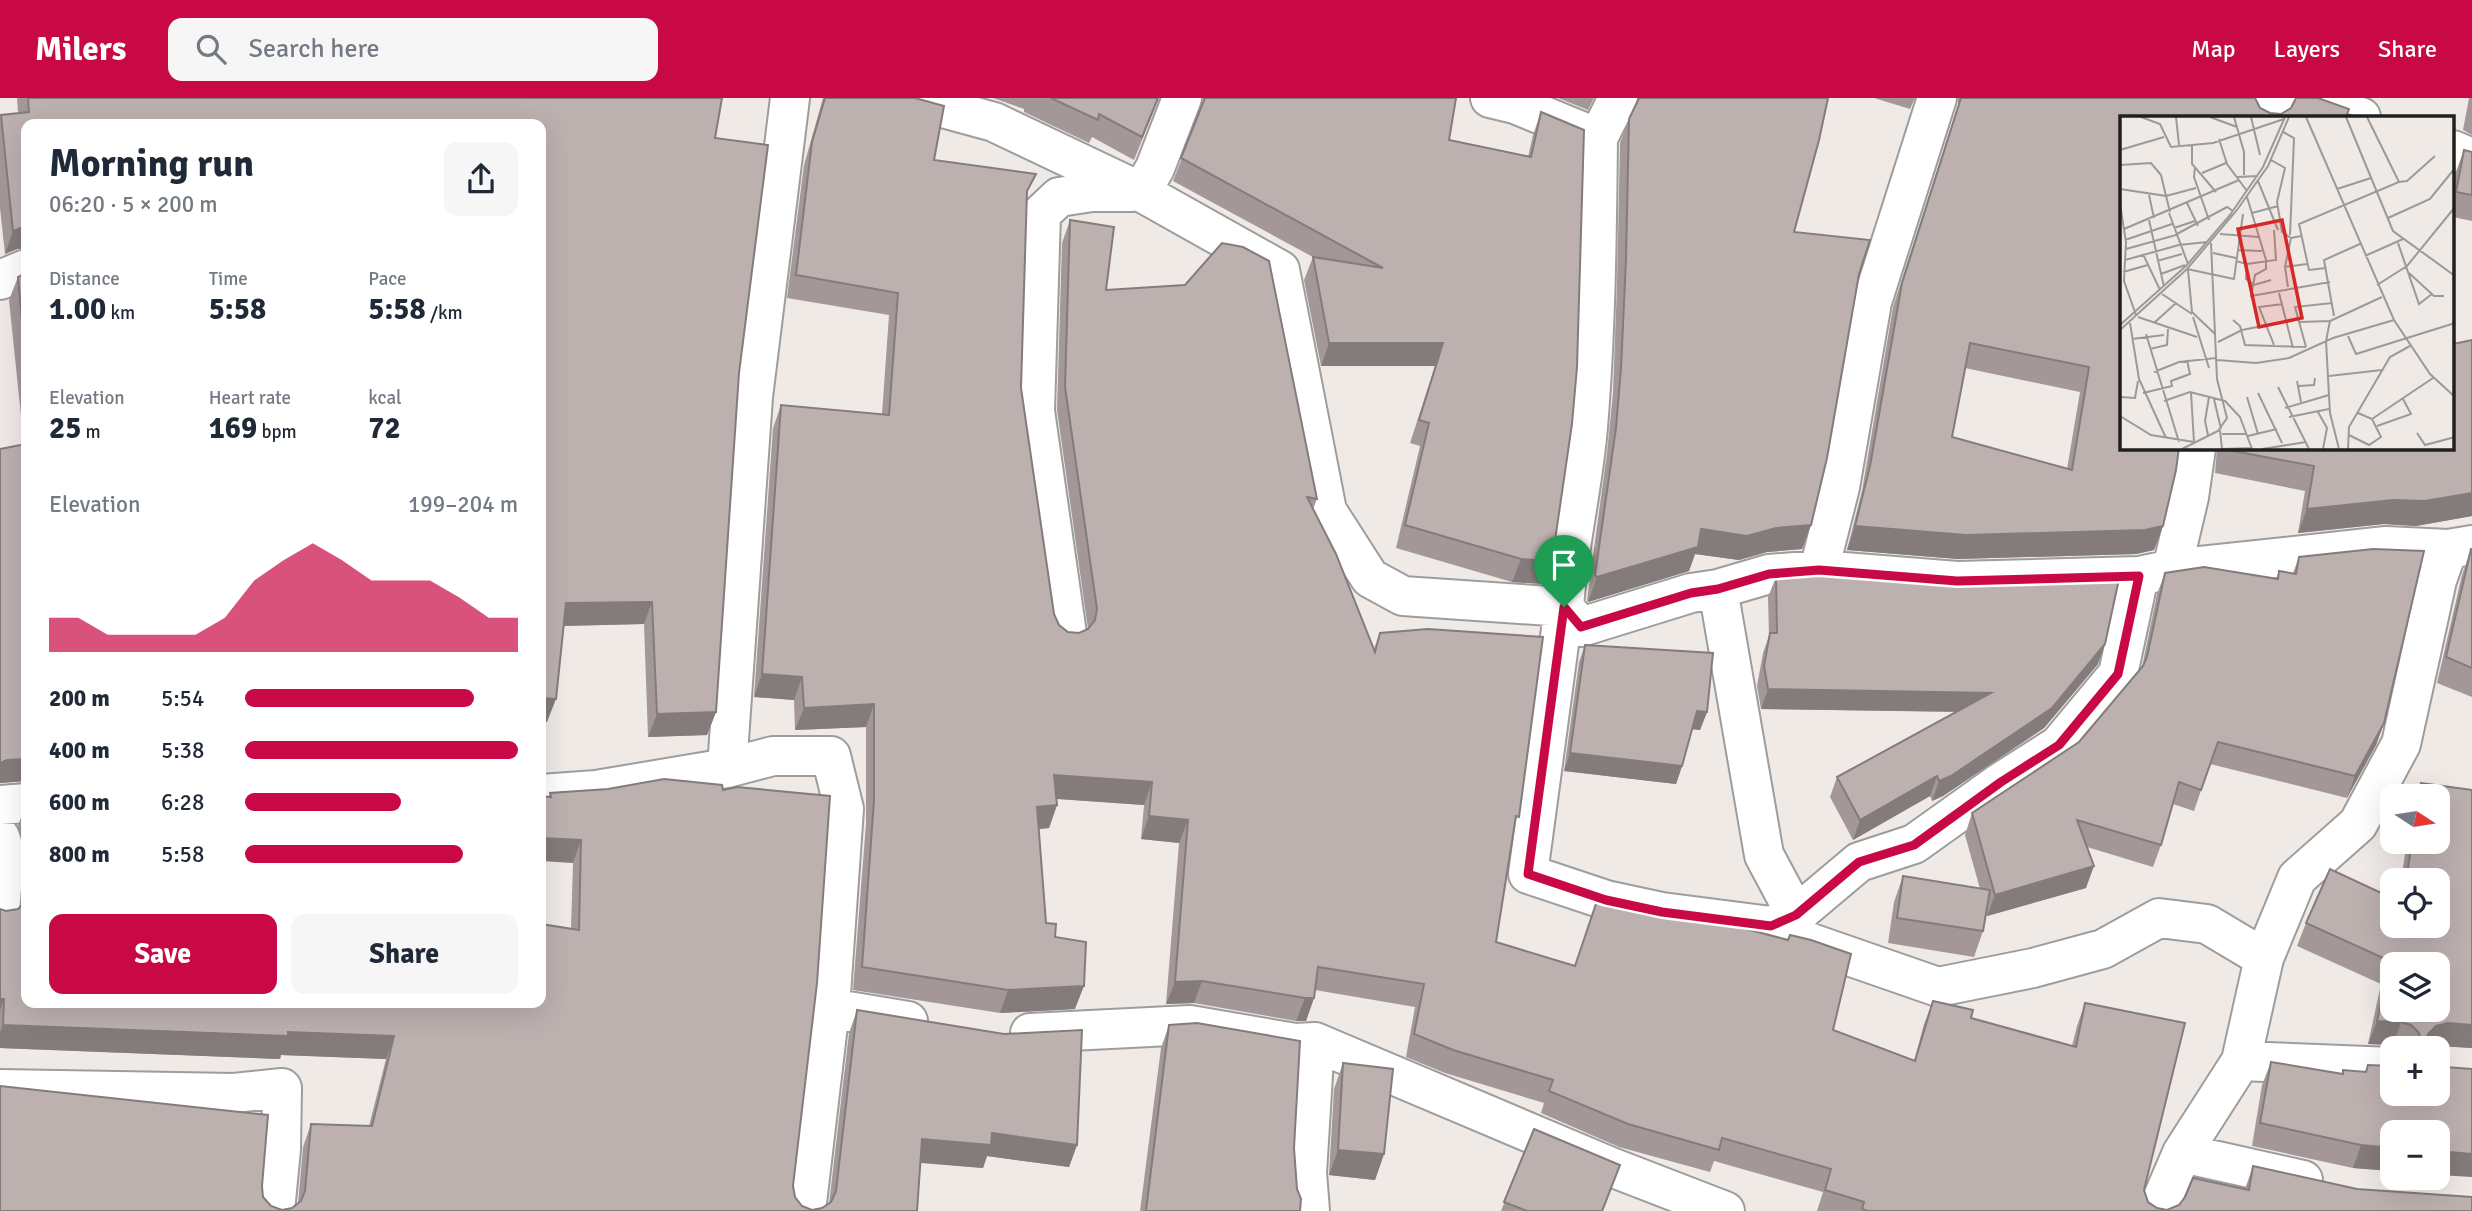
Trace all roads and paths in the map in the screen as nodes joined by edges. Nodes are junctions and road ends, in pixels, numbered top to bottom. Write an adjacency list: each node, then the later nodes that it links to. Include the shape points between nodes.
1 (790, 98): 24 (street, via 753,397)
2 (906, 98): 14 (street, via 994,122)
3 (1182, 98): 14 (street)
4 (1490, 98): 11 (street)
5 (1618, 98): 11 (street)
6 (1937, 98): 19 (street, via 1872,302 1840,487)
7 (2272, 98): 9 (street)
8 (2302, 98): 10 (street)
9 (2267, 116)
10 (2358, 116)
11 (1598, 138): 22 (street, via 1588,430)
12 (2454, 150): 13 (street)
13 (2472, 158)
14 (1141, 192): 22 (street, via 1280,270 1327,511 1370,578 1403,596); 23 (street, via 1059,197 1041,214 1035,411)
15 (21, 271): 16 (street)
16 (0, 280)
17 (2196, 450): 20 (street, via 2189,496)
18 (2460, 547): 20 (street, via 2386,546); 31 (street, via 2437,580 2401,744 2358,824 2297,878)
19 (1819, 570): 20 (street, via 1957,581); 21 (street, via 1769,574)
20 (2156, 573): 30 (street, via 2118,674 2059,745 1914,845 1859,862)
21 (1718, 589): 22 (street, via 1581,627); 30 (street, via 1764,855)
22 (1564, 607): 30 (street, via 1528,874 1606,900 1662,912)
23 (1067, 634)
24 (727, 768): 25 (street); 32 (street, via 773,756 831,757 844,809)
25 (546, 794)
26 (21, 803): 27 (street)
27 (0, 805)
28 (0, 837): 29 (street, via 5,852)
29 (0, 912)
30 (1784, 921): 31 (street, via 1814,944 1938,987 2103,949 2159,918 2207,924)
31 (2264, 958): 36 (street)
32 (830, 1008): 33 (street); 42 (street)
33 (947, 1027)
34 (999, 1035): 35 (street, via 1190,1025 1295,1043)
35 (1315, 1042): 43 (street, via 1307,1173); 44 (street)
36 (2241, 1061): 37 (street); 39 (street)
37 (2380, 1067)
38 (0, 1089): 41 (street, via 234,1093 282,1088)
39 (2182, 1153): 40 (street); 45 (street)
40 (2337, 1187)
41 (275, 1211)
42 (806, 1211)
43 (1310, 1211)
44 (1725, 1211)
45 (2157, 1211)

